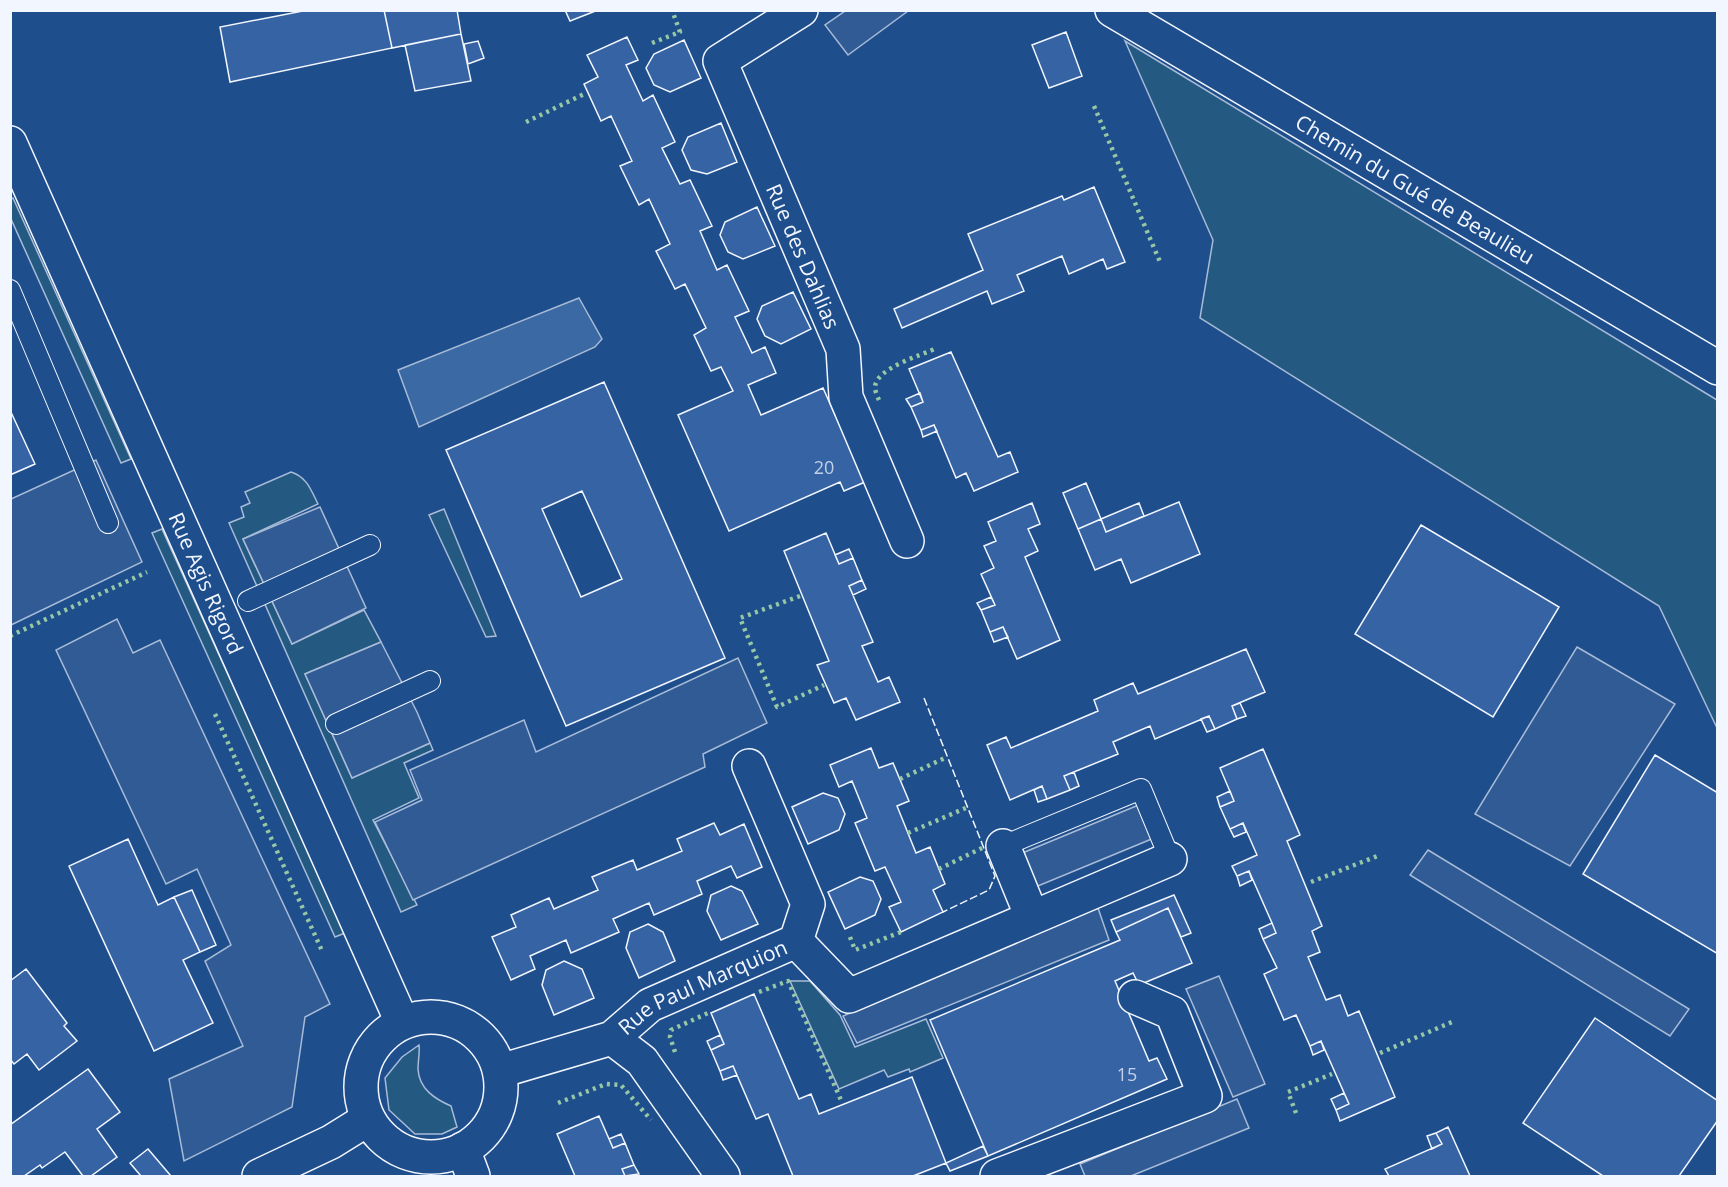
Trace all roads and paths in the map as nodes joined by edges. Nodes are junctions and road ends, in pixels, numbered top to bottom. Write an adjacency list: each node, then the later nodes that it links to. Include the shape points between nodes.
1 (801, 10): 7 (street, Rue des Dahlias, via 720,62 843,349 846,397)
2 (1112, 10): 5 (street, Chemin du Gué de Beaulieu)
3 (12, 152): 18 (street, Rue Agis Rigord)
4 (10, 290): 6 (lane)
5 (1718, 368)
6 (108, 523)
7 (907, 541)
8 (370, 545): 9 (lane)
9 (248, 601)
10 (430, 681): 11 (lane)
11 (336, 724)
12 (749, 766): 16 (street, Rue Paul Marquion, via 808,904)
13 (1003, 846): 14 (lane, via 1141,789); 15 (street)
14 (1170, 859): 15 (street)
15 (1032, 917): 16 (street, via 849,996)
16 (796, 941): 19 (street, Rue Paul Marquion, via 650,1005)
17 (1135, 997): 25 (street, via 1172,1013 1205,1096)
18 (402, 1022): 20 (street, via 426,1017 451,1019 473,1031 490,1048); 21 (street, via 379,1039 365,1063 361,1091)
19 (612, 1038): 20 (street, Rue Paul Marquion); 24 (street, via 642,1061)
20 (500, 1071): 22 (street, via 501,1089 494,1116)
21 (368, 1119): 22 (street, via 390,1143 420,1156 442,1156); 23 (street, via 331,1142)
22 (468, 1163)
23 (259, 1176)
24 (723, 1176)
25 (997, 1176)

